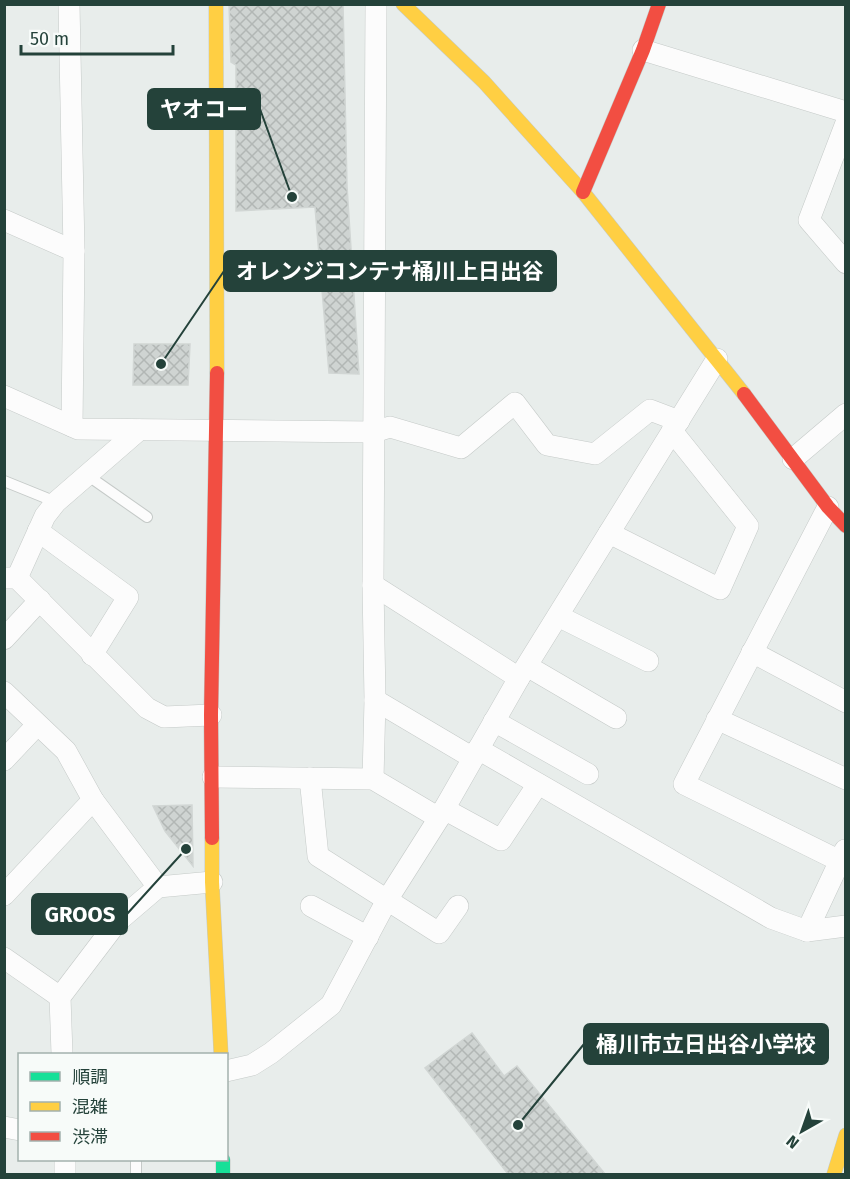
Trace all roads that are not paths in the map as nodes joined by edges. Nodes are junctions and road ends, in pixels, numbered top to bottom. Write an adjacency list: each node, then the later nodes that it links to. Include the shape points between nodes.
1 (69, 4): 11 (street)
2 (216, 4): 18 (street)
3 (376, 4): 20 (street)
4 (403, 4): 9 (street, via 484,82)
5 (659, 4): 6 (street)
6 (643, 50): 7 (street); 9 (street)
7 (846, 112)
8 (846, 123): 12 (street, via 809,220)
9 (583, 192): 13 (street)
10 (6, 224): 11 (street)
11 (74, 250): 16 (street)
12 (846, 263)
13 (717, 359): 17 (street); 21 (street)
14 (4, 396): 16 (street)
15 (846, 414): 21 (street)
16 (72, 426): 19 (street)
17 (675, 426): 20 (street, via 650,410 595,454 547,445 515,404 461,448 390,427); 29 (street); 29 (street, via 748,526 720,589)
18 (217, 429): 19 (street); 20 (street); 42 (street)
19 (139, 430): 22 (street)
20 (374, 432): 31 (street)
21 (794, 459): 25 (street)
22 (87, 475): 24 (street); 26 (lane)
23 (4, 481): 24 (lane)
24 (56, 502): 28 (street)
25 (828, 507): 27 (street); 35 (street)
26 (147, 517)
27 (846, 526)
28 (38, 531): 30 (street); 36 (street, via 128,597)
29 (609, 533): 33 (street)
30 (11, 578): 32 (street)
31 (373, 585): 38 (street); 40 (street)
32 (40, 600): 34 (street); 36 (street)
33 (558, 616): 37 (street); 38 (street)
34 (4, 639)
35 (752, 652): 41 (street); 44 (street)
36 (92, 654): 42 (street, via 147,708 164,717)
37 (648, 661)
38 (523, 672): 43 (street); 45 (street)
39 (4, 692): 46 (street)
40 (375, 699): 47 (street); 52 (street)
41 (846, 702)
42 (211, 716): 50 (street)
43 (616, 717)
44 (717, 720): 53 (street); 57 (street, via 684,784)
45 (494, 721): 47 (street); 49 (street)
46 (37, 725): 48 (street); 55 (street, via 66,751)
47 (476, 753): 54 (street); 56 (street)
48 (4, 760)
49 (588, 774)
50 (213, 777): 51 (street); 58 (street)
51 (310, 778): 52 (street); 61 (street, via 318,856)
52 (373, 778): 56 (street)
53 (846, 779)
54 (538, 784): 56 (street, via 501,840); 65 (street, via 771,918)
55 (93, 800): 59 (street); 60 (street)
56 (442, 813): 61 (street)
57 (844, 857): 65 (street)
58 (212, 882): 59 (street); 70 (street)
59 (158, 887): 68 (street, via 117,922)
60 (4, 895)
61 (387, 900): 63 (street, via 439,933); 66 (street)
62 (310, 906): 66 (street)
63 (458, 906)
64 (846, 926): 65 (street)
65 (807, 931)
66 (368, 937): 71 (street, via 331,1005 271,1053 252,1065)
67 (4, 958): 68 (street)
68 (60, 997): 69 (street)
69 (62, 1053)
70 (221, 1053)
71 (228, 1071)
72 (846, 1135): 73 (street)
73 (834, 1174)

